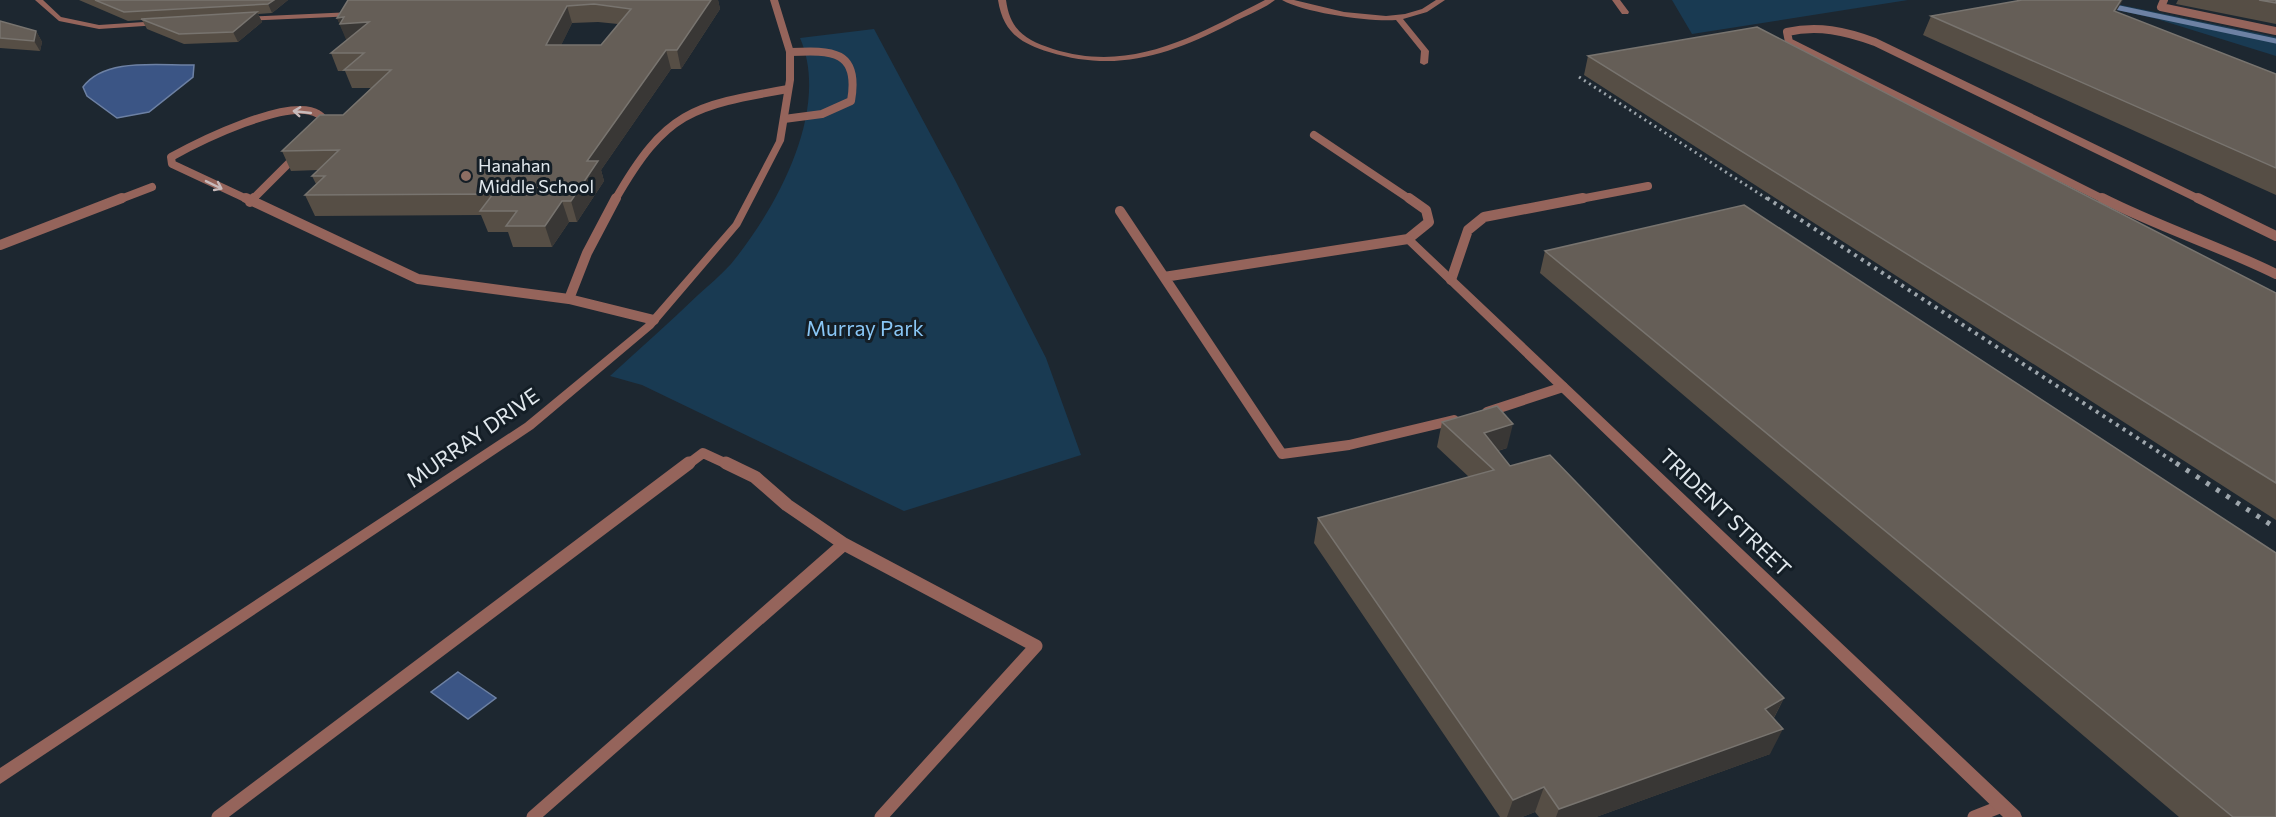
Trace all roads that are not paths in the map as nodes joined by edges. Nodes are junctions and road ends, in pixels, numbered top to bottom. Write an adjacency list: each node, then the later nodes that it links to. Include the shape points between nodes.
1 (39, 0): 13 (street, via 59,19 99,27)
2 (774, 0): 15 (street, MURRAY DRIVE)
3 (1002, 0): 4 (street, via 1003,12 1016,36 1067,58 1129,60 1176,48)
4 (1271, 0)
5 (1286, 0): 11 (street, via 1377,18)
6 (1441, 0): 11 (street, via 1413,16)
7 (1616, 0): 9 (street)
8 (2164, 0): 14 (lane, via 2161,7)
9 (1625, 12)
10 (362, 14): 12 (street)
11 (1398, 17): 16 (street, via 1425,51)
12 (240, 19)
13 (169, 23)
14 (2276, 31)
15 (790, 52): 17 (street, MURRAY DRIVE); 18 (lane, via 818,52 847,59 854,65 857,80 851,101 822,114)
16 (1425, 63)
17 (788, 88): 18 (street, MURRAY DRIVE); 32 (lane, via 687,113 666,128 628,180 591,245)
18 (784, 119): 33 (street, MURRAY DRIVE, via 780,141 737,224)
19 (320, 135): 24 (lane, one-way to 24, via 329,122 318,115 279,112 236,125 171,156 172,164)
20 (1314, 135): 27 (lane, via 1426,210 1429,222)
21 (305, 148): 24 (lane)
22 (1648, 186): 31 (lane, via 1484,217 1468,230)
23 (152, 187): 28 (lane)
24 (250, 202): 32 (lane, via 418,279)
25 (1120, 211): 30 (lane)
26 (2276, 236): 29 (lane, via 1875,42 1822,27 1787,32 1789,42 2145,220 2233,253)
27 (1407, 239): 30 (lane); 31 (street, TRIDENT STREET)
28 (0, 245)
29 (2276, 274)
30 (1164, 277): 36 (lane, via 1282,454 1349,446)
31 (1451, 280): 34 (street, TRIDENT STREET)
32 (569, 299): 33 (lane)
33 (654, 320): 38 (street, MURRAY DRIVE, via 529,426)
34 (1563, 387): 35 (lane); 39 (street, TRIDENT STREET)
35 (1475, 415)
36 (1464, 418)
37 (844, 544): 40 (lane, via 787,505 755,477 703,453); 41 (lane); 42 (lane, via 1036,645)
38 (0, 777)
39 (2002, 806): 43 (lane); 44 (street, TRIDENT STREET)
40 (218, 817)
41 (533, 817)
42 (881, 817)
43 (1974, 817)
44 (2014, 817)

